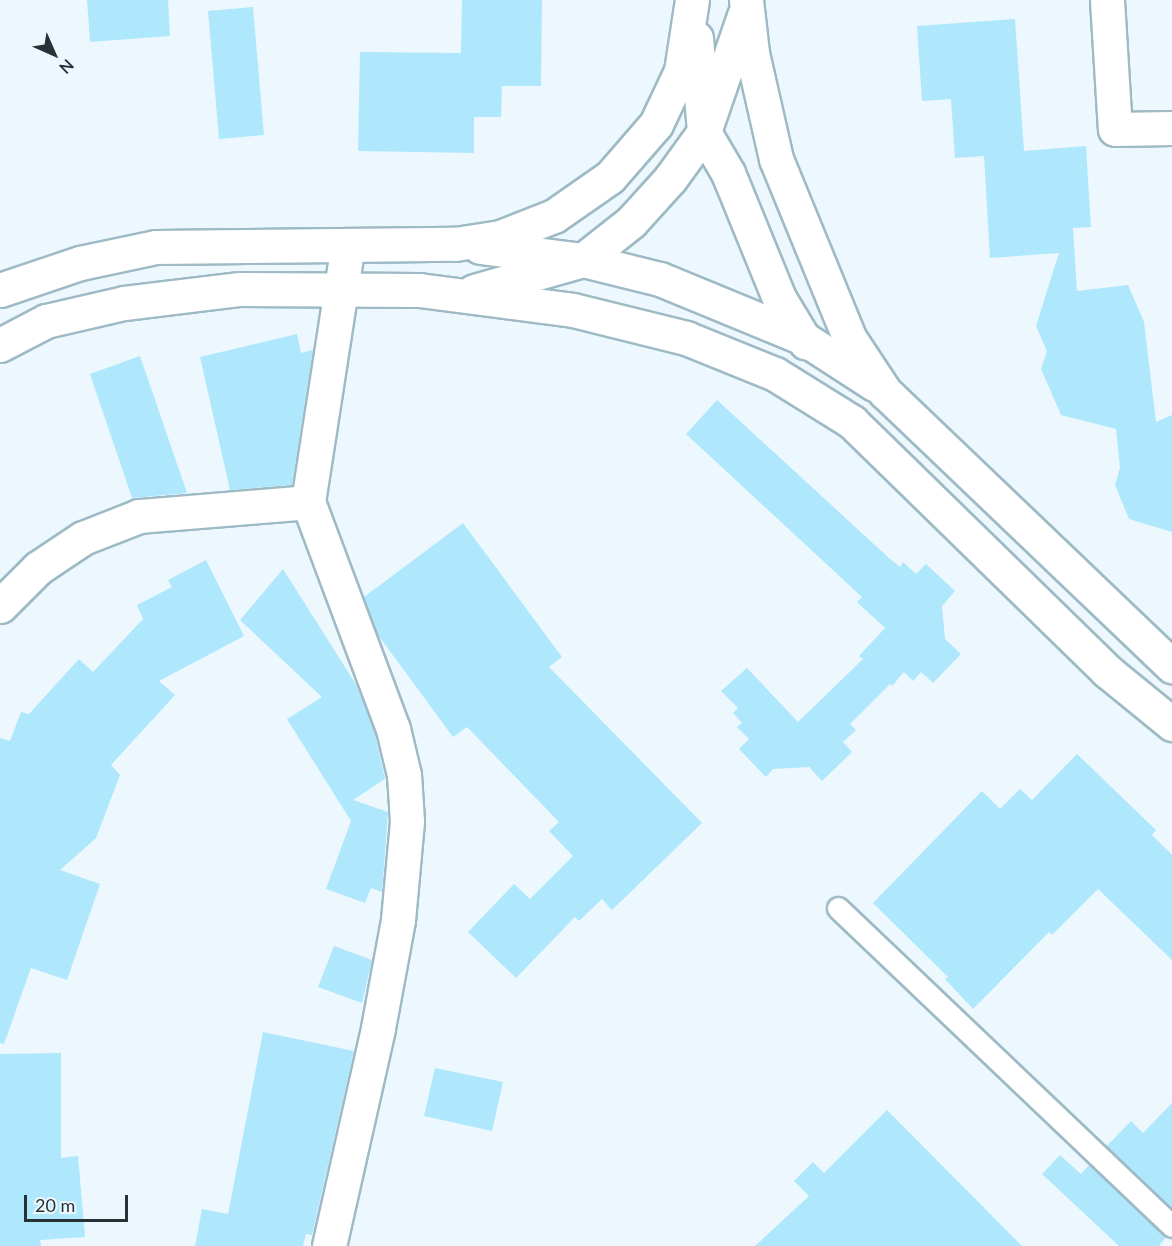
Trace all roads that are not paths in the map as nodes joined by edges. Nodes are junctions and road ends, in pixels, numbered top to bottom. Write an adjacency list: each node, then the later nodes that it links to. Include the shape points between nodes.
1 (1107, 0): 4 (street, via 1115,129)
2 (692, 2): 5 (street); 6 (street, via 681,71 656,124 610,177 554,216 500,237)
3 (747, 4): 5 (street); 14 (street, via 752,53 776,159 850,339)
4 (1172, 128)
5 (704, 132): 8 (street, via 670,179 631,222); 12 (street, via 728,173 779,298)
6 (454, 244): 7 (street); 8 (street)
7 (348, 245): 9 (street, via 156,247 80,263); 10 (street)
8 (583, 260): 11 (street); 12 (street, via 660,279)
9 (0, 290)
10 (341, 290): 11 (street, via 419,290); 13 (street, via 240,289 124,303 46,321); 16 (street)
11 (460, 295): 15 (street, via 573,310 686,338 776,375)
12 (803, 338): 14 (street); 15 (street, via 831,393)
13 (0, 345)
14 (885, 392): 18 (street)
15 (852, 422): 19 (street, via 1107,671)
16 (308, 502): 17 (street, via 139,516 83,538 38,568); 22 (street, via 393,729 404,775 407,820 398,920)
17 (0, 606)
18 (1172, 666)
19 (1172, 724)
20 (838, 908): 21 (lane)
21 (1172, 1226)
22 (329, 1246)

